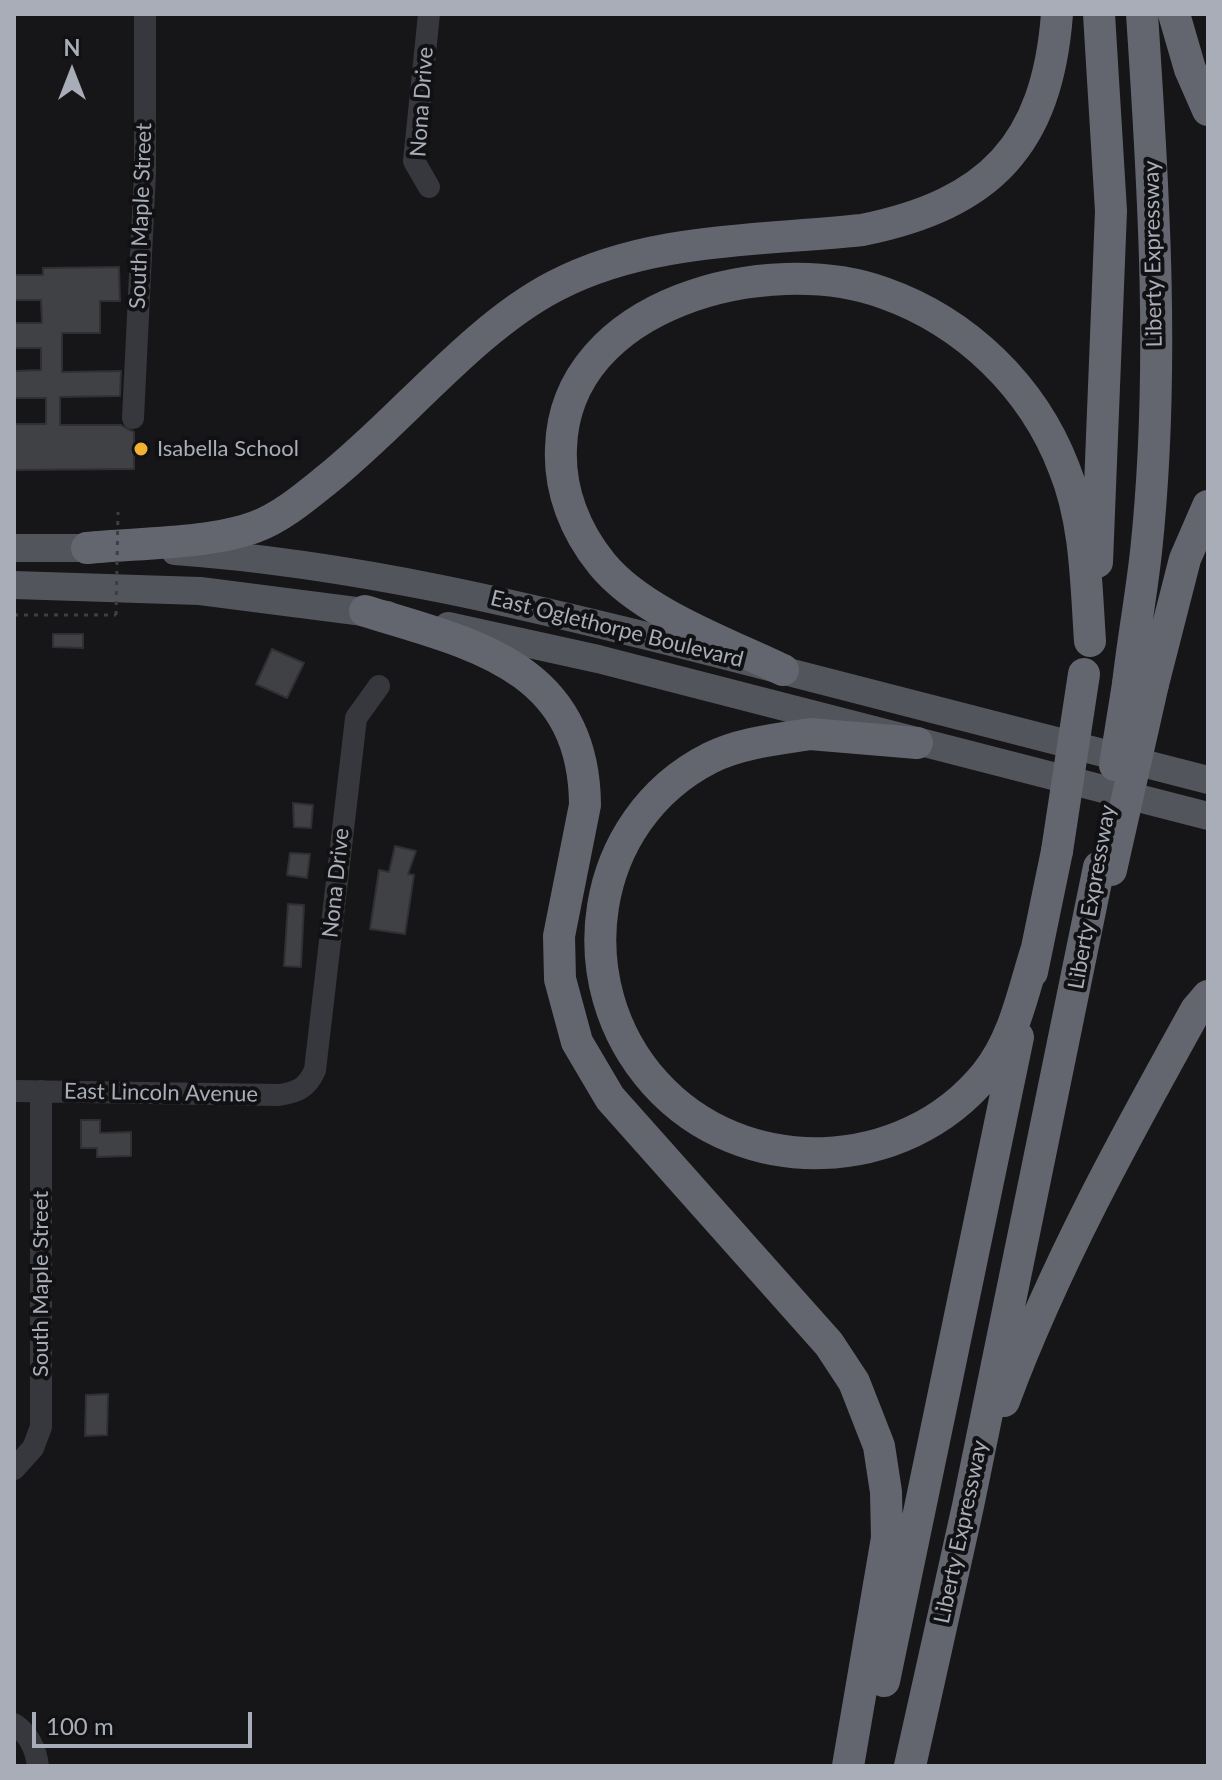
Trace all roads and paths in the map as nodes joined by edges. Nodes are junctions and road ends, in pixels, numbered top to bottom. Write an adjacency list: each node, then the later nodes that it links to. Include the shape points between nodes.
1 (145, 14): 9 (street, South Maple Street, via 145,173)
2 (429, 14): 8 (street, Nona Drive, via 414,161)
3 (1057, 14): 13 (highway, via 1047,83 1021,140 996,170 951,203 862,230 634,255 589,269 532,299 348,463 271,519 223,534)
4 (1099, 14): 17 (highway, Liberty Expressway, via 1111,211 1100,532)
5 (1142, 14): 19 (highway, Liberty Expressway, via 1155,212 1155,403)
6 (1174, 14): 7 (highway)
7 (1208, 110)
8 (429, 187)
9 (133, 418)
10 (1208, 506): 19 (highway)
11 (118, 512): 16 (path, bridge, via 116,615)
12 (14, 548): 13 (main road, East Oglethorpe Boulevard)
13 (87, 548): 18 (main road, East Oglethorpe Boulevard, via 247,556 414,581)
14 (14, 585): 15 (main road, East Oglethorpe Boulevard, via 137,587)
15 (365, 611): 21 (main road, East Oglethorpe Boulevard, via 598,659); 33 (highway, via 492,652 533,681 558,711 576,744 585,787 559,936 564,1001 577,1042 610,1098 829,1344 864,1403 883,1469 887,1538)
16 (14, 615)
17 (1090, 641): 18 (highway, via 1075,503 1051,437 1013,382 968,339 904,301 829,280 765,281 689,297 613,338 572,391 560,458 577,526 621,584 697,629); 24 (highway, Liberty Expressway, bridge)
18 (783, 670): 22 (main road, East Oglethorpe Boulevard)
19 (1141, 684): 30 (highway, Liberty Expressway, bridge)
20 (379, 686): 26 (street, Nona Drive, via 356,718 315,1070)
21 (917, 743): 23 (main road, East Oglethorpe Boulevard); 24 (highway, via 792,736 716,755 664,789 618,850 602,904 600,960 622,1036 655,1084 677,1105 729,1136 795,1153 864,1150 893,1143 927,1124 987,1073 1008,1039)
22 (1208, 780)
23 (1208, 816)
24 (1036, 951): 34 (highway, Liberty Expressway)
25 (1208, 996): 30 (highway, via 1142,1108 1039,1319)
26 (306, 1085): 28 (street, East Lincoln Avenue, via 279,1095)
27 (14, 1091): 28 (street, East Lincoln Avenue)
28 (41, 1091): 29 (street, South Maple Street, via 41,1427 33,1448)
29 (14, 1469)
30 (968, 1506): 35 (highway, Liberty Expressway)
31 (14, 1724): 32 (street, via 23,1729)
32 (38, 1766)
33 (848, 1766)
34 (866, 1766)
35 (910, 1766)

